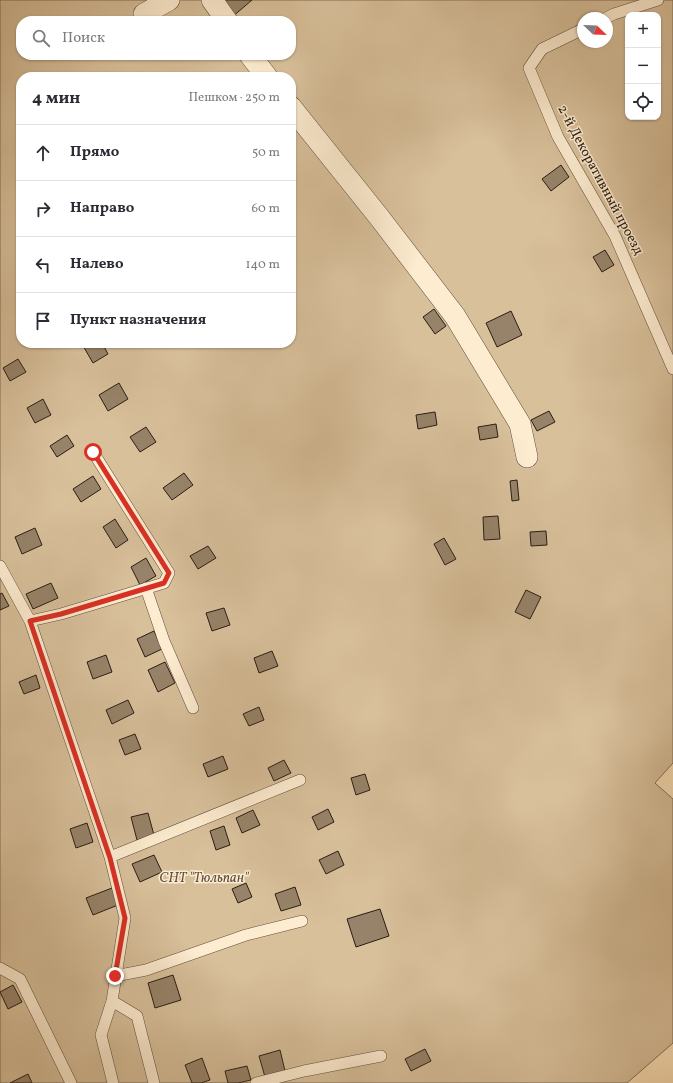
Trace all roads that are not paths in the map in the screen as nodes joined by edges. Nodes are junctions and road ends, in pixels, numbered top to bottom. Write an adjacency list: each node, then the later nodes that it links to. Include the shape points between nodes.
1 (169, 0): 4 (street)
2 (212, 0): 5 (street)
3 (658, 0): 6 (lane)
4 (144, 14)
5 (223, 16)
6 (613, 16)
7 (577, 32): 11 (lane, 2-й Декоративный проезд, via 542,49 529,68 558,137 615,236)
8 (254, 60): 9 (street)
9 (263, 72)
10 (296, 113): 13 (street, via 380,217 455,316 520,424)
11 (673, 369)
12 (93, 452): 15 (lane, via 169,573 164,583)
13 (527, 457)
14 (0, 566): 16 (lane)
15 (146, 588): 16 (lane); 17 (lane, via 164,641)
16 (30, 621): 19 (lane)
17 (193, 708)
18 (300, 780): 19 (lane)
19 (110, 858): 22 (lane, via 125,918)
20 (302, 920): 22 (lane, via 246,935 146,970)
21 (0, 968): 25 (lane, via 20,979)
22 (115, 976): 23 (lane)
23 (112, 1001): 26 (lane, via 100,1035); 27 (lane, via 137,1016)
24 (380, 1056): 28 (lane)
25 (71, 1083)
26 (113, 1083)
27 (154, 1083)
28 (256, 1083)

